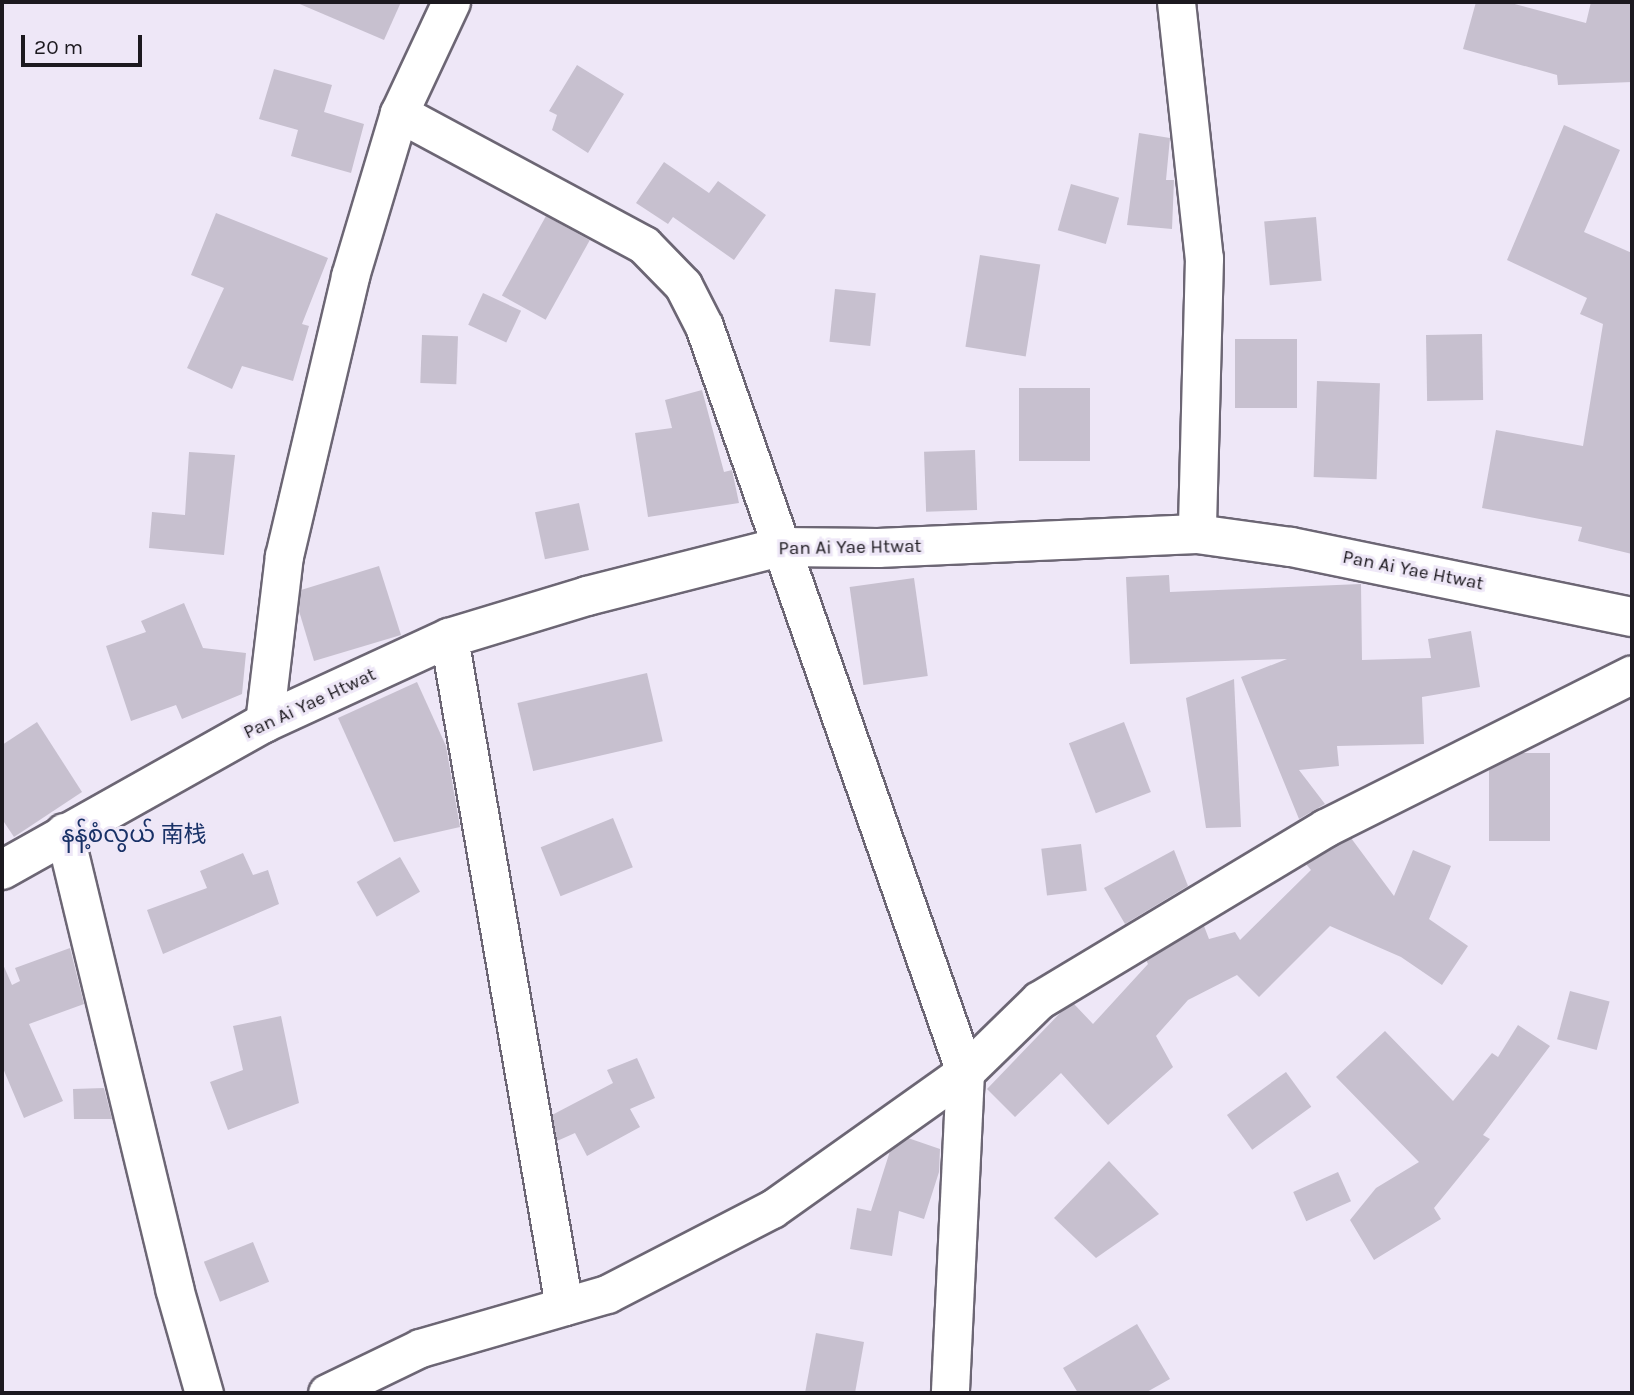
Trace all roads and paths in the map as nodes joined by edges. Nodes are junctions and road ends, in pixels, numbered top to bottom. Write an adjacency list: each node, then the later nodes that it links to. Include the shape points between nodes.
1 (451, 2): 3 (street)
2 (1177, 2): 4 (street, via 1204,258)
3 (399, 113): 5 (street, via 644,245 683,285 704,326); 9 (street, via 350,276 284,556)
4 (1197, 534): 5 (street, Pan Ai Yae Htwat, via 878,548); 6 (street, Pan Ai Yae Htwat, via 1291,547)
5 (781, 547): 7 (street, Pan Ai Yae Htwat, via 587,596); 12 (street)
6 (1632, 617)
7 (449, 638): 9 (street, Pan Ai Yae Htwat); 13 (street)
8 (1632, 674): 12 (street, via 1325,828 1040,1000)
9 (264, 723): 10 (street, Pan Ai Yae Htwat)
10 (64, 831): 11 (street, Pan Ai Yae Htwat); 14 (street, via 174,1288)
11 (2, 870)
12 (965, 1072): 13 (street, via 772,1209 607,1294); 16 (street)
13 (564, 1306): 15 (street, via 420,1348)
14 (204, 1393)
15 (327, 1393)
16 (950, 1393)

